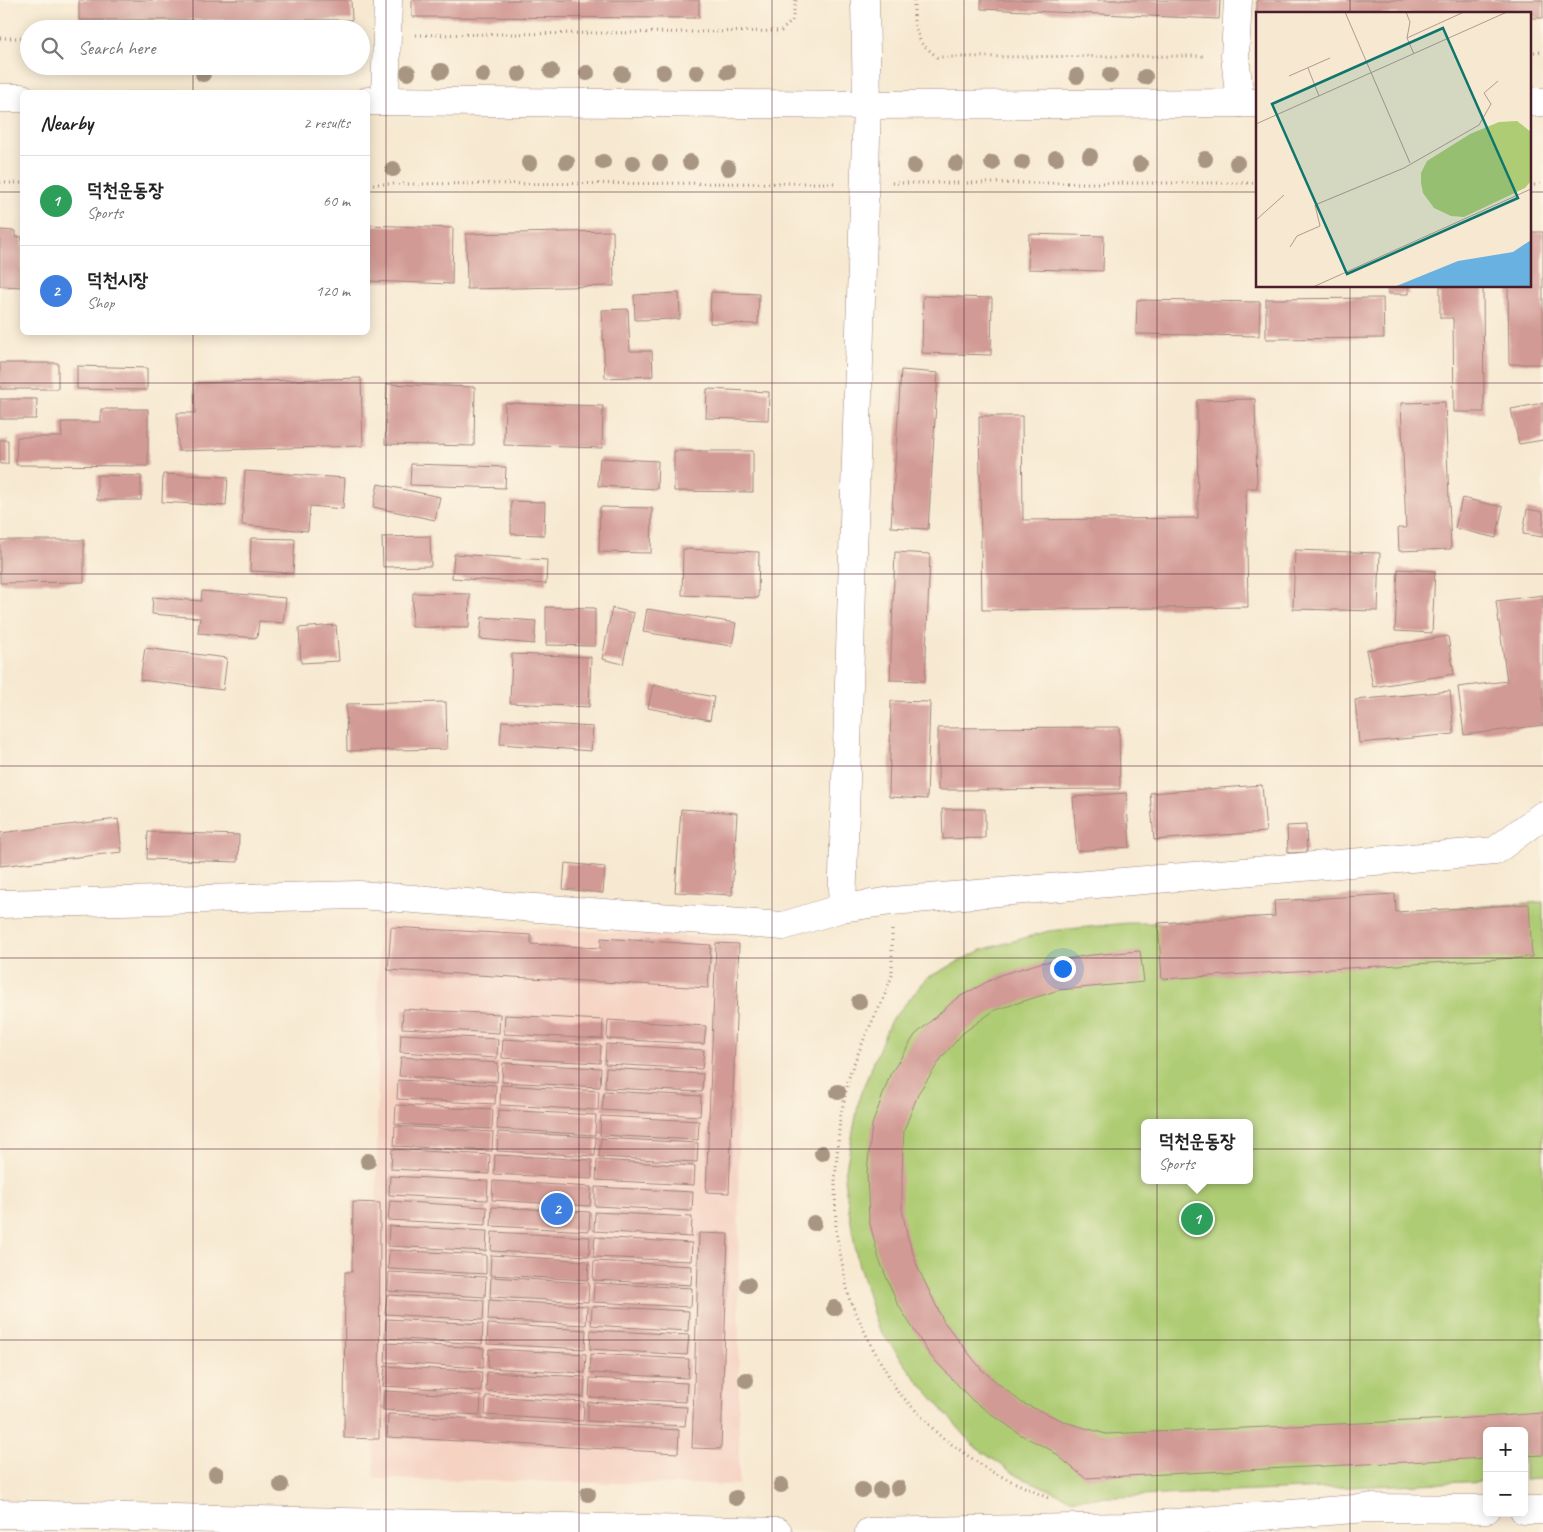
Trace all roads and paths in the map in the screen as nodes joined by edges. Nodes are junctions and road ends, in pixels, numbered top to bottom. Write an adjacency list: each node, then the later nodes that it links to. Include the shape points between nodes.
1 (388, 0): 6 (street)
2 (796, 0): 6 (path, via 792,21 782,31)
3 (865, 0): 18 (street)
4 (914, 0): 11 (path, via 914,23 921,43 937,57)
5 (1238, 0): 11 (street)
6 (387, 35): 14 (street)
7 (0, 38): 8 (path)
8 (20, 38)
9 (1530, 52): 10 (path)
10 (1543, 52)
11 (1235, 56): 17 (street)
12 (0, 98): 13 (street)
13 (20, 98)
14 (376, 101): 18 (street)
15 (1530, 102): 16 (street)
16 (1543, 102)
17 (1248, 103): 18 (street)
18 (867, 105): 21 (street)
19 (0, 183): 20 (path)
20 (20, 183)
21 (864, 183): 22 (path); 23 (path); 29 (street)
22 (1256, 183)
23 (370, 184)
24 (1530, 185): 25 (path)
25 (1543, 186)
26 (1543, 815): 27 (street, via 1495,851)
27 (892, 901): 29 (street); 30 (path, via 892,975 850,1073 840,1119 835,1181 836,1232 849,1298 870,1345 898,1392 941,1437 990,1471)
28 (0, 904): 29 (street, via 359,895 783,926)
29 (842, 908)
30 (1052, 1500)
31 (1483, 1509): 36 (street, via 1367,1508 1123,1528)
32 (1528, 1510): 33 (street)
33 (1543, 1510)
34 (0, 1514): 35 (street)
35 (778, 1532)
36 (869, 1532)

